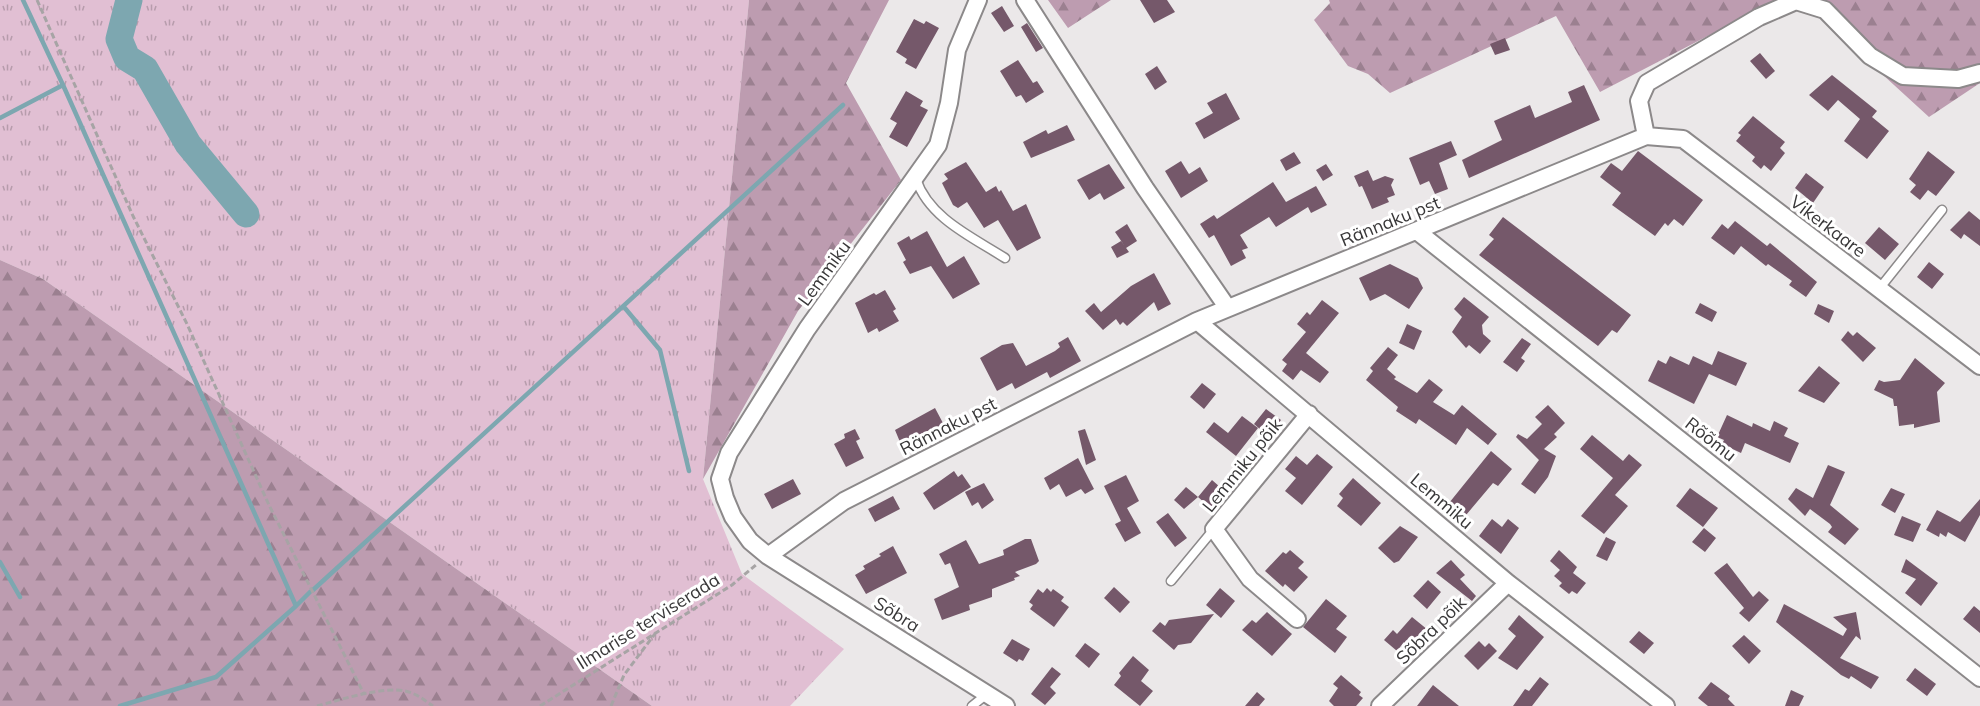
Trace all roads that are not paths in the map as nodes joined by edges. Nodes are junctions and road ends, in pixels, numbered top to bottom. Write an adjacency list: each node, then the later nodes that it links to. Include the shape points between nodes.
1 (978, 0): 5 (street, Lemmiku, via 957,50 938,144)
2 (1025, 0): 10 (street, via 1145,188)
3 (1980, 73): 4 (street, via 1958,79 1903,76 1870,56 1825,10 1796,1 1759,17 1647,83 1639,101)
4 (1646, 136): 7 (street, Rännaku pst); 9 (street, Vikerkaare, via 1683,139)
5 (916, 179): 8 (lane, via 934,210); 15 (street, Lemmiku, via 807,329 729,453 720,479 724,498 750,541)
6 (1942, 210): 9 (lane)
7 (1418, 232): 10 (street, Rännaku pst); 19 (street, Rõõmu)
8 (1005, 258)
9 (1879, 289): 12 (street, Vikerkaare)
10 (1227, 307): 11 (street, Rännaku pst)
11 (1197, 321): 13 (street, Lemmiku); 15 (street, Rännaku pst, via 844,501)
12 (1980, 364)
13 (1309, 414): 14 (street, Lemmiku põik); 17 (street, Lemmiku)
14 (1214, 529): 16 (lane); 18 (street, Lemmiku põik, via 1250,579)
15 (768, 556): 20 (street, Sõbra)
16 (1171, 581)
17 (1508, 583): 21 (street, Sõbra põik); 24 (street, Lemmiku)
18 (1297, 619)
19 (1980, 678)
20 (987, 694): 22 (lane); 23 (street, Sõbra)
21 (1383, 705)
22 (972, 706)
23 (1006, 706)
24 (1666, 706)

